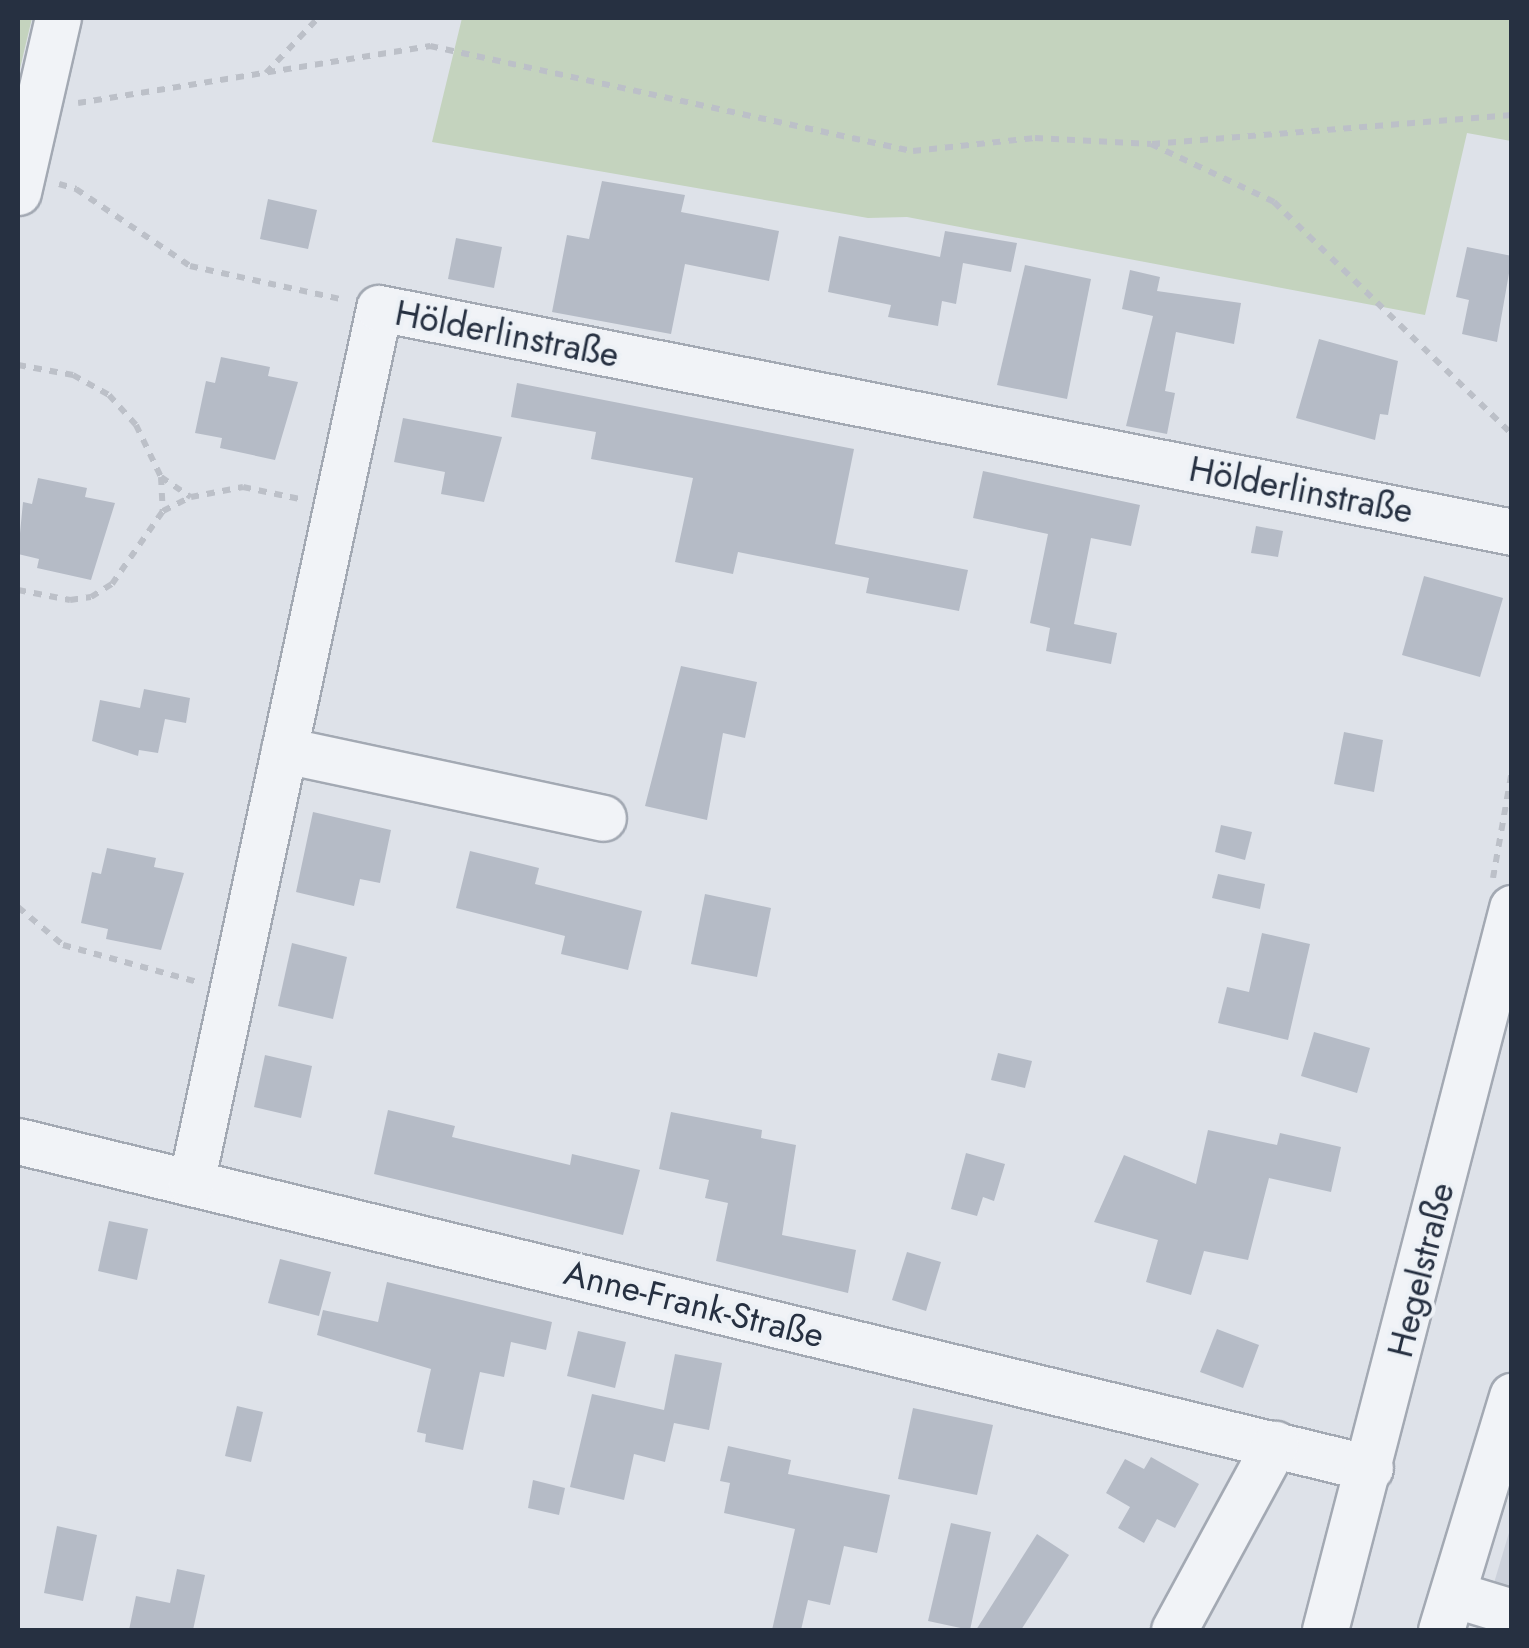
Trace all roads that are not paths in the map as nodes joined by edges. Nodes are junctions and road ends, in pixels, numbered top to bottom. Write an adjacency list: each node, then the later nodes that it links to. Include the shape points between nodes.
1 (58, 18): 2 (street)
2 (25, 147)
3 (1512, 532): 4 (street, Hölderlinstraße, via 379,308)
4 (284, 750): 5 (street); 8 (street, Hölderlinstraße)
5 (603, 818)
6 (1512, 908): 11 (street, Hegelstraße)
7 (18, 1141): 8 (street, Anne-Frank-Straße)
8 (191, 1183): 10 (street, Anne-Frank-Straße)
9 (1512, 1396): 12 (street)
10 (1275, 1444): 11 (street, Anne-Frank-Straße); 14 (street)
11 (1370, 1468): 15 (street, Hegelstraße)
12 (1447, 1612): 13 (street)
13 (1512, 1612)
14 (1174, 1630)
15 (1325, 1630)

